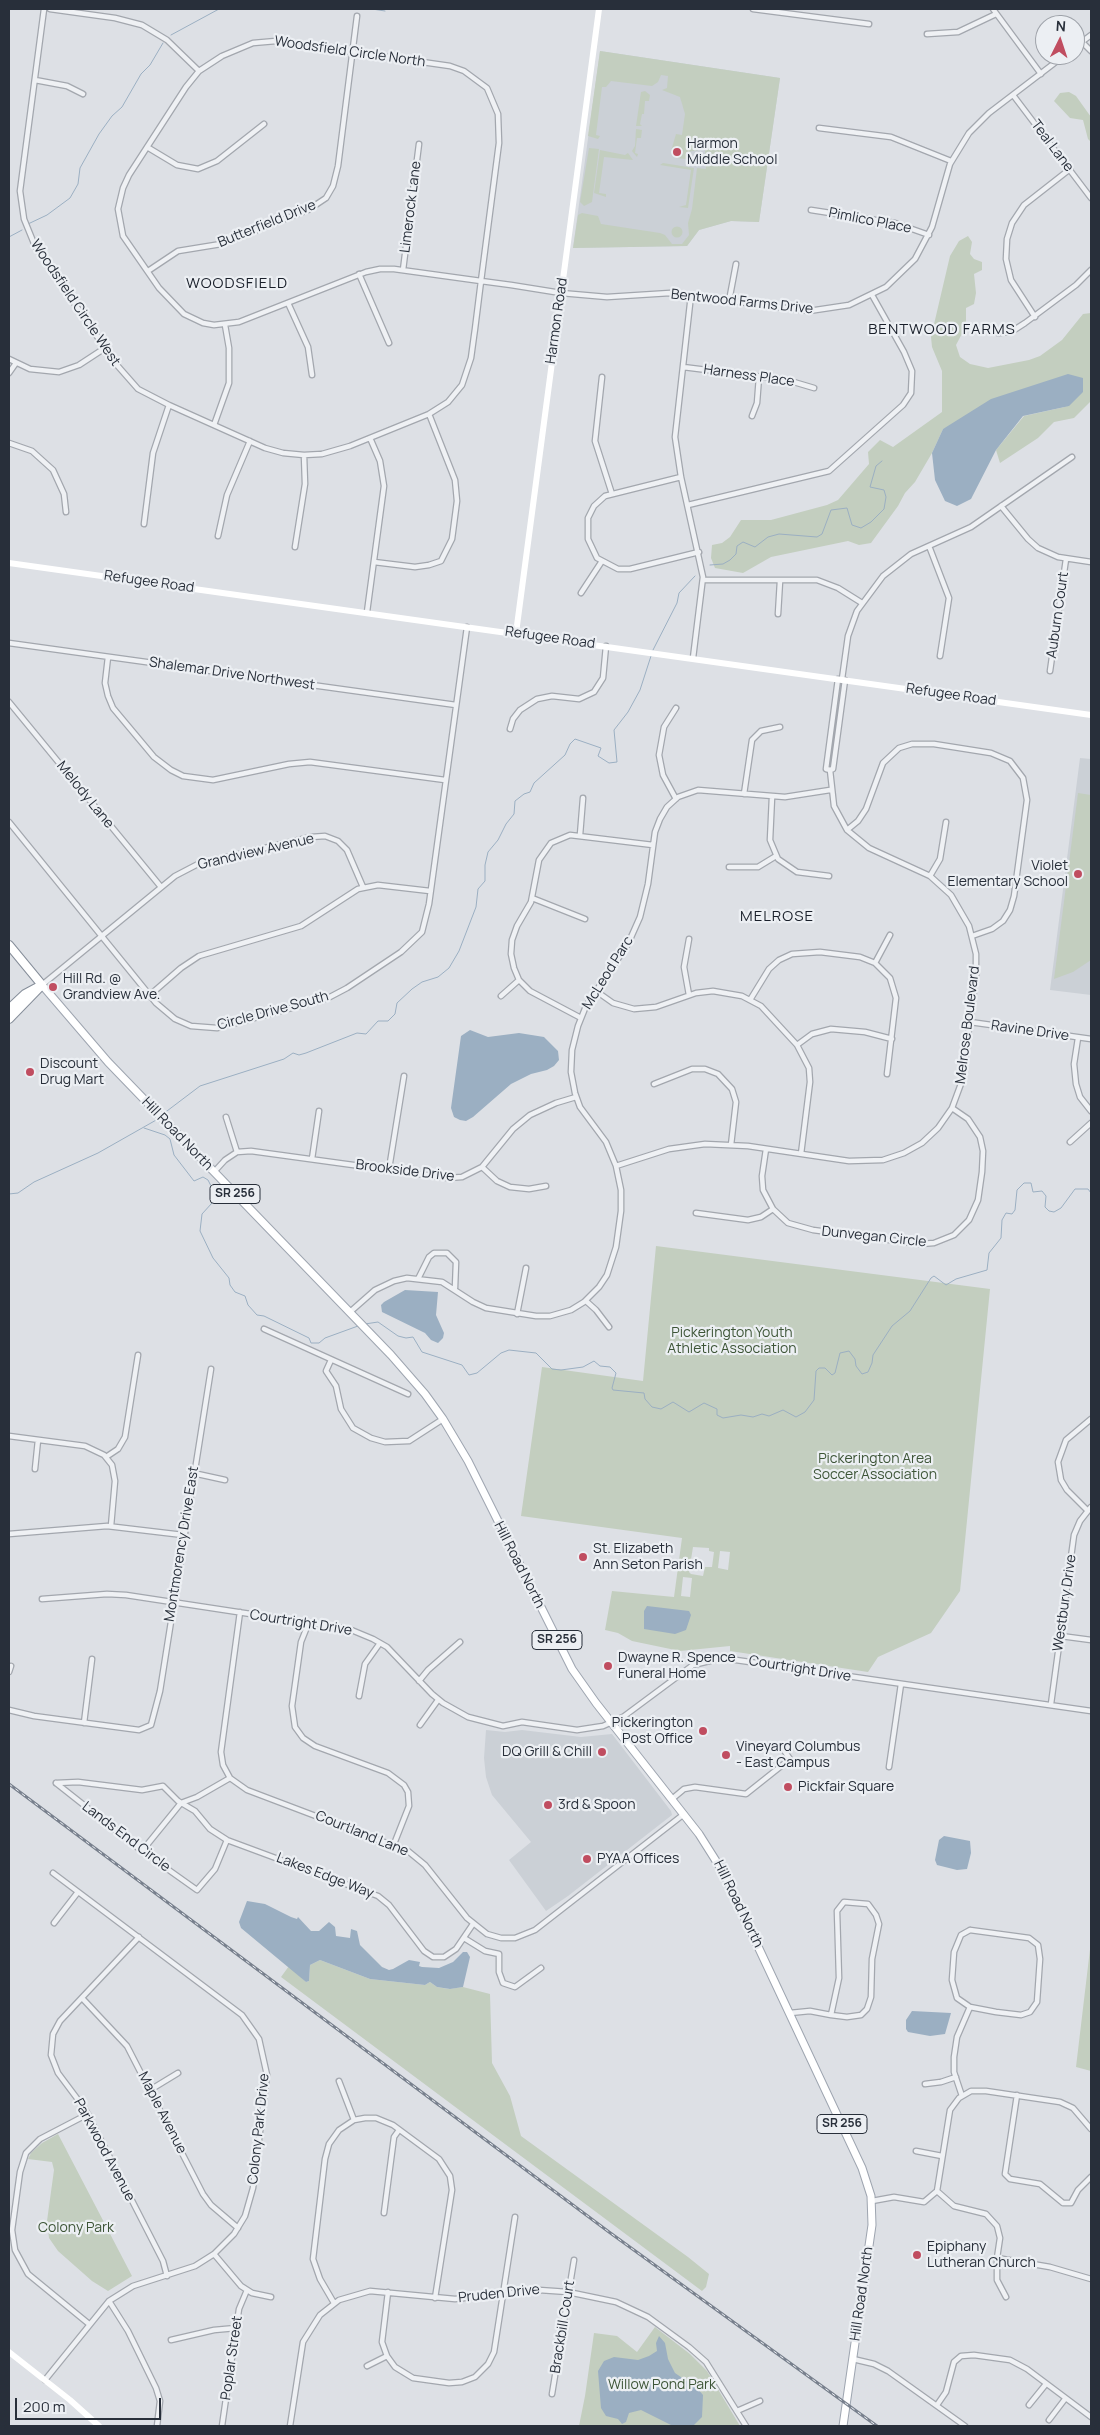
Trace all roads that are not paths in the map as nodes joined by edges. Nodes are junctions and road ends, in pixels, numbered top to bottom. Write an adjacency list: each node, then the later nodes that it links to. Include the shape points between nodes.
1 (44, 9): 15 (street, Woodsfield Circle West)
2 (50, 9): 12 (street, via 142,25 167,40)
3 (597, 9): 33 (main road, Harmon Road)
4 (753, 9): 8 (street)
5 (993, 9): 6 (street)
6 (996, 14): 9 (street, via 958,32); 13 (street)
7 (357, 16): 10 (street, Butterfield Drive)
8 (869, 24)
9 (928, 34)
10 (353, 52): 12 (street, Woodsfield Circle North, via 259,42 222,56); 14 (street, Woodsfield Circle North, via 450,66); 30 (street, Butterfield Drive, via 338,166 326,198 308,210 221,244 178,251)
11 (1052, 65): 13 (street, Bentwood Farms Drive)
12 (199, 71): 21 (street)
13 (1040, 74): 17 (street, Bentwood Farms Drive)
14 (476, 79): 32 (street, Woodsfield Circle West, via 491,94 500,128)
15 (34, 80): 16 (street, via 67,86); 42 (street, Woodsfield Circle West, via 21,184 24,219 34,246)
16 (83, 94)
17 (1013, 95): 22 (street, Bentwood Farms Drive, via 978,123 960,144); 23 (street, Teal Lane)
18 (264, 124): 21 (street, via 217,161 198,169 177,165)
19 (818, 128): 22 (street, via 891,137)
20 (419, 144): 28 (street, Limerock Lane)
21 (147, 146): 30 (street, via 125,181 118,210 123,236)
22 (951, 161): 26 (street, Bentwood Farms Drive)
23 (1070, 169): 24 (street, Teal Lane); 38 (street, via 1024,205 1007,238 1006,259 1011,280)
24 (1091, 198)
25 (811, 210): 26 (street, Pimlico Place, via 895,223)
26 (929, 235): 35 (street, Bentwood Farms Drive, via 906,270)
27 (736, 264): 36 (street)
28 (403, 270): 31 (street, Bentwood Farms Drive, via 380,269); 32 (street, Bentwood Farms Drive)
29 (1091, 270): 38 (street)
30 (148, 271): 39 (street, via 184,314 203,323)
31 (360, 274): 37 (street, Bentwood Farms Drive); 41 (street)
32 (481, 281): 33 (street, Bentwood Farms Drive); 52 (street, Woodsfield Circle West, via 471,358 465,378 454,397)
33 (561, 293): 34 (street, Bentwood Farms Drive, via 607,297); 82 (main road, Harmon Road)
34 (691, 295): 36 (street, Bentwood Farms Drive); 45 (street)
35 (872, 295): 36 (street, Bentwood Farms Drive, via 849,305 816,310); 62 (street, via 912,371 911,393 903,405 829,471)
36 (729, 300)
37 (288, 303): 39 (street, Bentwood Farms Drive); 47 (street, via 308,347)
38 (1035, 316): 40 (street, via 1013,331)
39 (225, 325): 54 (street, via 229,383)
40 (998, 333)
41 (389, 343)
42 (105, 348): 44 (street, via 79,365 59,372 38,371); 51 (street, Woodsfield Circle West, via 134,385)
43 (9, 359): 44 (street)
44 (16, 363): 46 (street)
45 (683, 367): 49 (street, Harness Place); 60 (street, via 675,437)
46 (9, 373)
47 (312, 375)
48 (602, 377): 61 (street, via 595,441)
49 (759, 377): 50 (street, Harness Place); 53 (street, via 757,403)
50 (814, 388)
51 (169, 405): 54 (street, Woodsfield Circle West); 65 (street, via 152,453)
52 (428, 414): 55 (street, Woodsfield Circle West); 73 (street, via 456,480 457,511 450,546 440,561 422,567)
53 (752, 416)
54 (214, 425): 56 (street, Woodsfield Circle West)
55 (370, 438): 58 (street, Woodsfield Circle West, via 336,451); 73 (street, via 380,461 384,486)
56 (250, 442): 58 (street, Woodsfield Circle West, via 283,453); 66 (street, via 227,495)
57 (9, 444): 64 (street, via 32,451 53,470 64,494)
58 (304, 455): 68 (street, via 305,484)
59 (1072, 456): 63 (street)
60 (681, 477): 61 (street); 62 (street)
61 (612, 494): 71 (street, via 594,506 586,525 590,546)
62 (688, 505): 69 (street)
63 (1001, 506): 67 (street, via 971,527); 70 (street, via 1033,544)
64 (66, 512)
65 (144, 524)
66 (218, 536)
67 (929, 546): 78 (street, via 891,568); 85 (street, via 949,598)
68 (294, 547)
69 (699, 552): 71 (street, via 630,569 616,568); 75 (street)
70 (1066, 559): 74 (street); 88 (street, Auburn Court)
71 (602, 561): 77 (street)
72 (9, 562): 79 (main road, Refugee Road)
73 (374, 562): 79 (street)
74 (1091, 562)
75 (703, 580): 76 (street); 87 (street)
76 (780, 580): 78 (street, via 825,582); 80 (street)
77 (581, 593)
78 (862, 603): 89 (street, via 848,636)
79 (367, 612): 81 (main road, Refugee Road)
80 (778, 614)
81 (467, 626): 82 (main road, Refugee Road); 91 (street, Circle Drive South)
82 (516, 633): 84 (main road, Refugee Road)
83 (9, 643): 86 (street, Shalemar Drive Northwest)
84 (606, 646): 87 (main road, Refugee Road); 95 (street, via 603,678 594,692 579,699 552,696 537,699 520,710)
85 (940, 656)
86 (108, 657): 91 (street, Shalemar Drive Northwest); 97 (street, via 105,682 113,708 154,757 183,776 213,780 310,762)
87 (693, 658): 89 (main road, Refugee Road)
88 (1050, 671)
89 (842, 679): 93 (main road, Refugee Road); 96 (street, Melrose Boulevard, via 833,769); 96 (street, Melrose Boulevard, via 826,769)
90 (9, 702): 112 (street, Melody Lane)
91 (456, 705): 97 (street, Circle Drive South)
92 (676, 708): 102 (street, via 664,727 659,755 663,775)
93 (1091, 715)
94 (780, 727): 99 (street, via 760,731 752,740)
95 (510, 729)
96 (830, 770): 98 (street, Melrose Boulevard)
97 (445, 780): 114 (street, Circle Drive South)
98 (830, 790): 100 (street, McLeod Parc); 105 (street, Melrose Boulevard, via 836,813)
99 (744, 794): 100 (street, McLeod Parc); 102 (street, McLeod Parc, via 705,789 691,791)
100 (772, 797): 108 (street, via 770,833)
101 (583, 798): 106 (street)
102 (676, 799): 107 (street, McLeod Parc, via 660,819)
103 (9, 822): 117 (street, Circle Drive South)
104 (946, 822): 111 (street, via 940,858)
105 (847, 830): 111 (street, Melrose Boulevard, via 869,848); 119 (street, via 866,809 883,763 899,748 934,744 990,753 1010,761 1023,778 1027,800 1014,896 1003,921)
106 (580, 835): 107 (street); 115 (street, via 563,836 547,847 539,860)
107 (653, 844): 125 (street, McLeod Parc, via 648,884 637,924 628,944)
108 (776, 856): 109 (street, via 758,867); 110 (street, via 794,871)
109 (729, 867)
110 (830, 876)
111 (930, 876): 119 (street, Melrose Boulevard, via 958,904)
112 (161, 887): 113 (street, Grandview Avenue, via 198,864 325,836 348,850); 117 (street, Grandview Avenue)
113 (363, 887): 114 (street, via 378,884); 126 (street, via 301,926 199,956)
114 (430, 891): 126 (street, Circle Drive South, via 424,925 413,943 328,998 209,1028 191,1026 175,1019)
115 (532, 898): 116 (street); 123 (street, via 517,926 511,947)
116 (585, 919)
117 (102, 936): 124 (street, Grandview Avenue); 126 (street, Circle Drive South)
118 (890, 936): 122 (street)
119 (972, 936): 133 (street, Melrose Boulevard, via 976,969)
120 (689, 939): 127 (street, via 684,967)
121 (9, 945): 124 (highway, Hill Road North / SR 256)
122 (875, 963): 129 (street, via 860,957 820,952 792,954 768,969); 134 (street, via 886,972 895,991)
123 (519, 980): 128 (street); 131 (street, via 536,995)
124 (42, 985): 130 (highway, via 25,994); 132 (highway); 156 (main road, Hill Road North / SR 256, via 102,1056)
125 (596, 991): 127 (street, via 613,1003 634,1009 656,1007); 131 (street, McLeod Parc)
126 (150, 995)
127 (689, 995): 129 (street, via 720,992)
128 (501, 996)
129 (750, 1000): 137 (street, via 765,1010)
130 (9, 1009)
131 (581, 1018): 141 (street, McLeod Parc, via 571,1058)
132 (9, 1019)
133 (970, 1022): 135 (street, Ravine Drive); 142 (street, Melrose Boulevard, via 962,1081)
134 (892, 1038): 137 (street, via 831,1028 812,1034); 138 (street)
135 (1078, 1038): 136 (street, Ravine Drive); 144 (street, via 1074,1064 1076,1084 1080,1097)
136 (1091, 1040)
137 (797, 1045): 151 (street, via 810,1074)
138 (887, 1074)
139 (404, 1076): 155 (street)
140 (654, 1084): 148 (street, via 692,1068 718,1074 732,1089 736,1102)
141 (576, 1097): 153 (street, McLeod Parc, via 606,1142); 154 (street, Brookside Drive, via 543,1108 524,1119)
142 (952, 1108): 151 (street, Melrose Boulevard, via 930,1136 892,1158 861,1162); 158 (street, Dunvegan Circle, via 977,1130 983,1158 976,1207 967,1223 947,1238 920,1244 804,1228 784,1220)
143 (319, 1111): 152 (street)
144 (1091, 1112)
145 (226, 1117): 150 (street)
146 (1091, 1123): 147 (street)
147 (1070, 1142)
148 (731, 1144): 149 (street, Melrose Boulevard); 153 (street, Melrose Boulevard, via 680,1146)
149 (766, 1149): 151 (street, Melrose Boulevard); 158 (street, via 762,1183)
150 (237, 1152): 152 (street, Brookside Drive, via 258,1151); 156 (street)
151 (801, 1154)
152 (312, 1159): 155 (street, Brookside Drive)
153 (616, 1166): 163 (street, McLeod Parc, via 622,1197 616,1247 607,1275)
154 (482, 1167): 155 (street, Brookside Drive, via 469,1175 455,1178); 157 (street, via 497,1181 510,1187 529,1189)
155 (389, 1169)
156 (214, 1172): 164 (main road, Hill Road North / SR 256)
157 (546, 1186)
158 (773, 1210): 159 (street, via 748,1220)
159 (696, 1213)
160 (526, 1268): 165 (street)
161 (418, 1278): 162 (street, McLeod Parc); 162 (street, via 429,1257 434,1253 448,1253 456,1262); 164 (street, McLeod Parc, via 400,1279 383,1286)
162 (455, 1288): 165 (street, McLeod Parc, via 479,1305)
163 (586, 1300): 165 (street, McLeod Parc, via 557,1314); 166 (street)
164 (350, 1312): 173 (main road, Hill Road North / SR 256, via 411,1377)
165 (517, 1314)
166 (608, 1327)
167 (264, 1329): 169 (street)
168 (138, 1355): 176 (street, via 125,1437 118,1449)
169 (331, 1360): 171 (street); 173 (street, via 326,1371 336,1386 341,1409 353,1428 371,1438 386,1442 409,1440)
170 (211, 1369): 178 (street, Montmorency Drive East)
171 (408, 1394)
172 (1091, 1418): 180 (street, via 1066,1440 1058,1462 1061,1480 1067,1490)
173 (443, 1420): 203 (main road, Hill Road North / SR 256, via 472,1469 565,1656)
174 (9, 1436): 175 (street)
175 (38, 1440): 176 (street, via 85,1446); 177 (street)
176 (106, 1457): 181 (street, via 112,1465 115,1481)
177 (35, 1469)
178 (193, 1474): 179 (street); 183 (street, Montmorency Drive East)
179 (225, 1480)
180 (1089, 1508): 188 (street, Westbury Drive, via 1074,1535)
181 (111, 1526): 182 (street); 183 (street)
182 (9, 1534)
183 (183, 1535): 185 (street, Montmorency Drive East)
184 (42, 1599): 185 (street, Courtright Drive, via 108,1594)
185 (173, 1602): 186 (street, Courtright Drive); 202 (street, Montmorency Drive East, via 160,1691 149,1728 140,1730)
186 (240, 1612): 187 (street, Courtright Drive); 207 (street, via 221,1752)
187 (309, 1622): 191 (street, Courtright Drive, via 348,1629); 213 (street, via 301,1642 292,1706 295,1727 315,1746 382,1770 400,1781 408,1792 409,1806)
188 (1060, 1636): 189 (street); 199 (street, Westbury Drive)
189 (1091, 1640)
190 (460, 1642): 195 (street)
191 (380, 1643): 195 (street, Courtright Drive, via 398,1657); 197 (street, via 365,1664)
192 (92, 1659): 202 (street)
193 (11, 1666): 194 (street)
194 (9, 1672)
195 (419, 1681): 198 (street, Courtright Drive)
196 (901, 1684): 199 (street, Courtright Drive); 203 (street, Courtright Drive, via 750,1661 714,1659 693,1665); 206 (street)
197 (359, 1696)
198 (438, 1700): 203 (street, Courtright Drive, via 468,1717 503,1726 522,1722 577,1730); 204 (street)
199 (1051, 1704): 201 (street, Courtright Drive)
200 (9, 1710): 202 (street)
201 (1091, 1711)
202 (84, 1723)
203 (612, 1723): 209 (main road, Hill Road North / SR 256)
204 (420, 1725)
205 (784, 1749): 209 (street, via 790,1759 746,1794 695,1787 684,1789)
206 (889, 1767)
207 (230, 1778): 210 (street); 213 (street, Courtland Lane, via 247,1790)
208 (56, 1783): 210 (street, Lakes Edge Way, via 78,1782 142,1790 164,1786); 214 (street, Lands End Circle)
209 (672, 1799): 211 (main road, Hill Road North / SR 256)
210 (181, 1803): 212 (street, Lakes Edge Way, via 191,1807 210,1829); 214 (street)
211 (684, 1814): 218 (street, Courtland Lane, via 530,1933 501,1938 487,1934); 224 (main road, Hill Road North / SR 256, via 723,1872)
212 (227, 1840): 214 (street, Lands End Circle, via 215,1869 197,1890); 220 (street, Lakes Edge Way, via 378,1896 389,1905 424,1951 433,1957 444,1957)
213 (394, 1844): 218 (street, Courtland Lane, via 420,1859)
214 (142, 1851)
215 (53, 1873): 216 (street, Colony Park Drive)
216 (78, 1892): 217 (street); 219 (street, Colony Park Drive)
217 (54, 1923)
218 (473, 1924): 220 (street, Lakes Edge Way)
219 (138, 1937): 222 (street, Parkwood Avenue); 244 (street, Colony Park Drive, via 236,2010 251,2026 261,2045 267,2088 253,2188 248,2209)
220 (464, 1938): 221 (street, via 485,1952 499,1954 503,1983 515,1987)
221 (541, 1968)
222 (82, 1998): 230 (street, Maple Avenue, via 120,2037); 233 (street, Parkwood Avenue, via 56,2028 51,2041 51,2055 58,2073)
223 (970, 2007): 223 (street, via 1021,2016 1030,2012 1037,2002 1040,1966 1040,1950 1034,1941 974,1930 961,1935 954,1952 952,1980 957,1998); 227 (street, via 957,2037)
224 (790, 2013): 225 (street, via 810,2011); 241 (main road, Hill Road North / SR 256, via 862,2168)
225 (831, 2015): 225 (street, via 847,2017 861,2015 867,2010 879,1924 868,1904 844,1902 837,1911 839,1978)
226 (178, 2073): 230 (street)
227 (956, 2077): 229 (street); 232 (street)
228 (339, 2081): 234 (street)
229 (925, 2084)
230 (150, 2090): 244 (street, Maple Avenue, via 203,2194)
231 (1017, 2095): 232 (street, via 986,2091); 235 (street, via 1060,2102 1073,2108); 239 (street, via 1005,2174 1010,2179 1040,2184 1063,2203 1071,2203)
232 (962, 2096): 238 (street, via 950,2110)
233 (88, 2114): 248 (street, Parkwood Avenue, via 163,2261); 259 (street, via 40,2139 26,2153 20,2172 12,2230 15,2250 28,2274)
234 (354, 2120): 236 (street, via 376,2118); 258 (street, via 333,2138 325,2159 312,2255 320,2279)
235 (1091, 2129)
236 (399, 2130): 242 (street, via 394,2137); 256 (street, via 439,2160 452,2184)
237 (916, 2151): 238 (street)
238 (942, 2156): 240 (street)
239 (1091, 2177)
240 (937, 2191): 241 (street, via 924,2202 894,2197); 246 (street, via 954,2206 986,2214 997,2226 1000,2238)
241 (872, 2201): 264 (main road, Hill Road North / SR 256, via 870,2239)
242 (384, 2213)
243 (515, 2217): 253 (street)
244 (238, 2228): 245 (street, Colony Park Drive)
245 (214, 2254): 248 (street, Colony Park Drive, via 195,2266); 250 (street, via 236,2282)
246 (997, 2258): 249 (street, via 1050,2267); 254 (street, via 997,2280)
247 (574, 2260): 252 (street, Brackbill Court)
248 (167, 2276): 257 (street, Colony Park Drive, via 133,2286)
249 (1091, 2279)
250 (247, 2290): 255 (street); 260 (street, Poplar Street)
251 (388, 2292): 256 (street, Pruden Drive); 258 (street, Pruden Drive, via 362,2292); 263 (street, via 382,2336)
252 (568, 2292): 253 (street, Pruden Drive, via 539,2290); 270 (street, Brackbill Court); 275 (street, Pruden Drive, via 616,2302 648,2317 706,2362)
253 (504, 2294): 256 (street, Pruden Drive); 266 (street, via 494,2352)
254 (1006, 2297)
255 (272, 2298)
256 (435, 2298)
257 (109, 2301): 259 (street, Colony Park Drive); 279 (street, via 156,2388 160,2401)
258 (334, 2303): 281 (street, Pruden Drive, via 315,2321 303,2342)
259 (89, 2324): 267 (street, Colony Park Drive)
260 (236, 2328): 261 (street); 280 (street, Poplar Street)
261 (171, 2340)
262 (9, 2352): 267 (main road)
263 (387, 2356): 265 (street); 266 (street, via 400,2372 420,2379 455,2383)
264 (853, 2359): 273 (street, via 882,2367); 283 (main road, Hill Road North / SR 256)
265 (367, 2366)
266 (478, 2375): 268 (street)
267 (45, 2380): 278 (main road)
268 (483, 2381)
269 (1046, 2384): 271 (street); 273 (street, via 1010,2360 961,2356 954,2362 946,2392); 274 (street)
270 (552, 2394)
271 (1065, 2399): 276 (street); 277 (street)
272 (760, 2401): 275 (street)
273 (937, 2405): 284 (street)
274 (1029, 2405)
275 (737, 2411): 282 (street, Pruden Drive)
276 (1091, 2417)
277 (1049, 2420)
278 (99, 2426)
279 (157, 2426)
280 (222, 2426)
281 (291, 2426)
282 (746, 2426)
283 (843, 2426)
284 (965, 2426)

